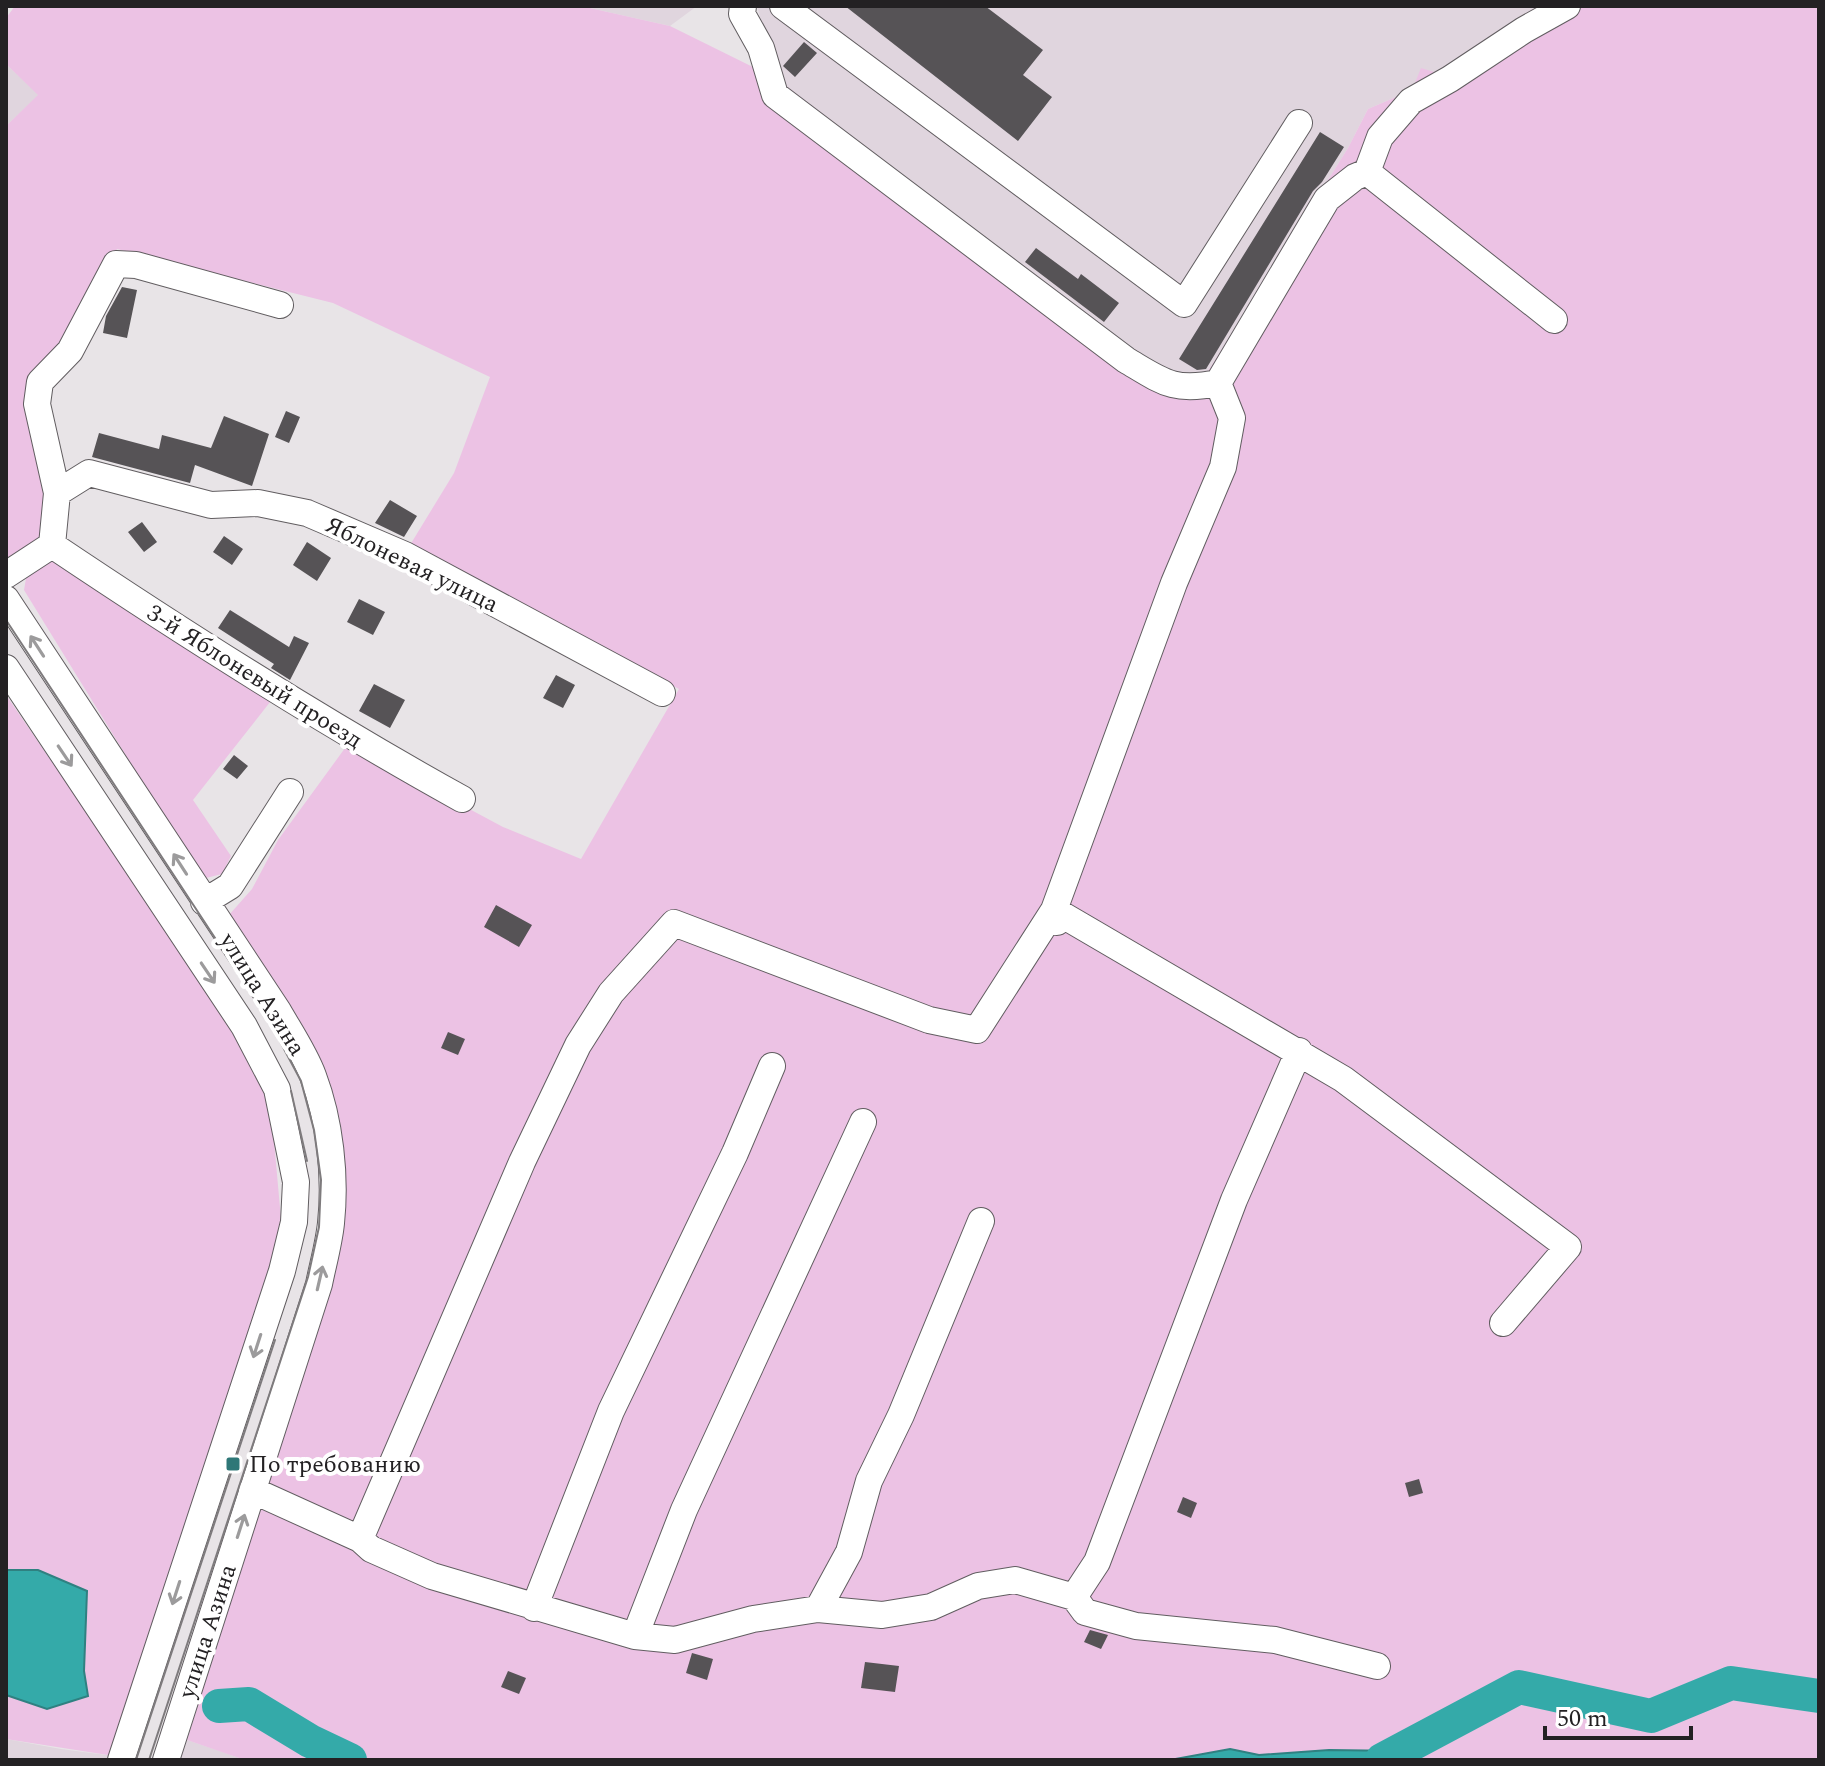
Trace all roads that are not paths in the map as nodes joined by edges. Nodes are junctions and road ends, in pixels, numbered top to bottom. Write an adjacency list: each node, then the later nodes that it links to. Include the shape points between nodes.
1 (743, 6): 8 (street, via 775,95 1126,360 1169,386)
2 (783, 6): 4 (street, via 1184,304)
3 (1567, 6): 5 (street, via 1411,101 1380,137)
4 (1299, 123)
5 (1367, 172): 7 (street); 8 (street, via 1327,199)
6 (280, 305): 9 (street, via 116,264 70,351 40,382 37,404)
7 (1554, 320)
8 (1218, 383): 18 (street, via 1232,418 1223,467 1174,583)
9 (57, 493): 10 (street); 14 (street, Яблоневая улица, via 89,473 211,505 258,503 307,513 405,555)
10 (52, 545): 11 (street); 16 (street, 3-й Яблоневый проезд, via 347,735)
11 (6, 575)
12 (6, 599): 17 (street, улица Азина, one-way to 12)
13 (6, 668): 31 (street, улица Азина, one-way to 31, via 244,1026 277,1089 296,1182 294,1222 282,1271)
14 (662, 693)
15 (290, 792): 17 (street, via 230,886)
16 (462, 799)
17 (204, 902): 24 (street, улица Азина, one-way to 17, via 319,1284 331,1225 333,1180 313,1076 278,1011)
18 (1055, 916): 19 (street); 25 (street, via 977,1030 929,1020 674,923 611,993 578,1045)
19 (1299, 1051): 23 (street, via 1568,1247); 26 (street, via 1234,1200 1097,1562)
20 (772, 1066): 27 (street, via 611,1411)
21 (863, 1122): 29 (street, via 684,1510)
22 (981, 1221): 28 (street, via 869,1481 849,1552)
23 (1503, 1323)
24 (252, 1490): 25 (street); 32 (street, улица Азина, one-way to 24)
25 (360, 1539): 27 (street, via 432,1576)
26 (1074, 1597): 28 (street, via 1015,1580 978,1586 931,1607 882,1615); 30 (street, via 1085,1612 1136,1626 1275,1640)
27 (534, 1608): 29 (street)
28 (818, 1609): 29 (street, via 675,1640)
29 (635, 1636)
30 (1377, 1666)
31 (121, 1760)
32 (166, 1760)

